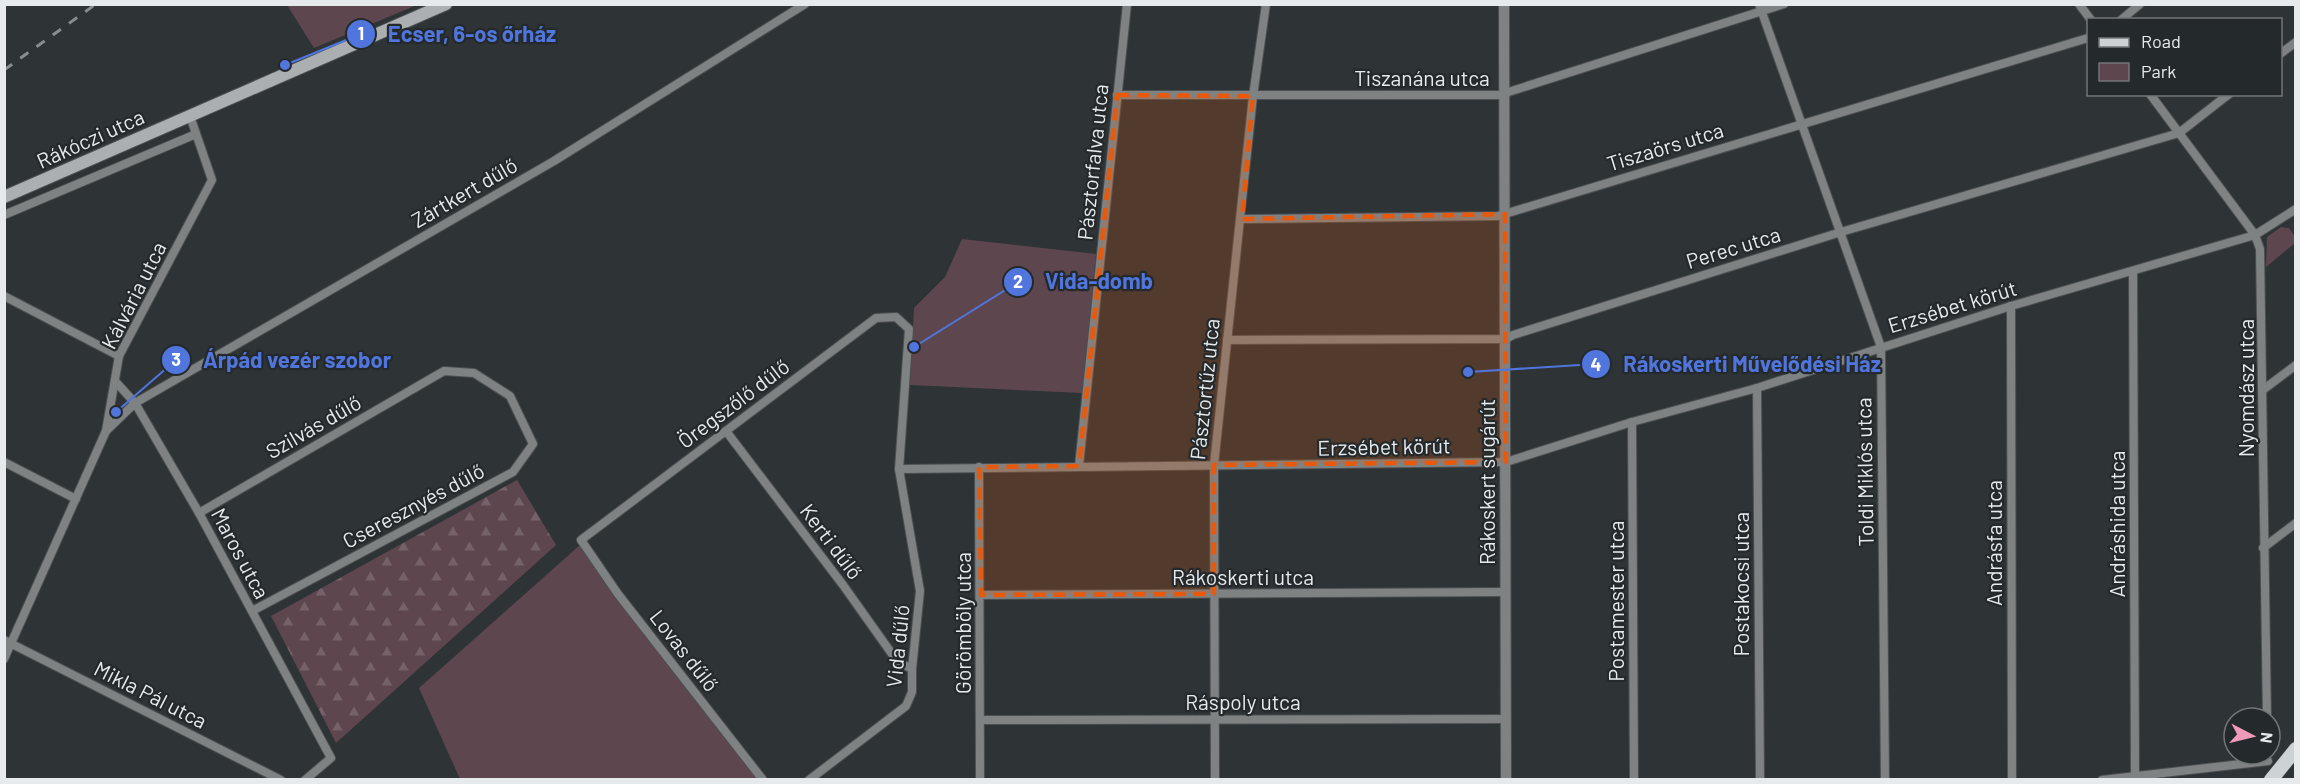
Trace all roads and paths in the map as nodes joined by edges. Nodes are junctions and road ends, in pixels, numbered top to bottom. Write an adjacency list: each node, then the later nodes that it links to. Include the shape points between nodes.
1 (446, 4): 20 (main road, Rákóczi utca)
2 (805, 4): 44 (street, Zártkert dűlő, via 554,161)
3 (1127, 4): 16 (street, Pásztorfalva utca)
4 (1266, 4): 17 (street, Pásztortűz utca)
5 (1504, 4): 15 (street, Rákoskert sugárút)
6 (1784, 4): 9 (street, Tiszanána utca)
7 (2079, 4): 10 (street)
8 (2140, 4): 11 (street)
9 (1760, 8): 15 (street, Tiszanána utca); 21 (street, Toldi Miklós utca)
10 (2090, 18)
11 (2123, 18)
12 (2087, 38): 21 (street, Tiszaörs utca)
13 (2295, 42): 14 (street)
14 (2282, 52)
15 (1504, 93): 17 (street, Tiszanána utca); 26 (street, Rákoskert sugárút)
16 (1118, 95): 17 (street, Tiszanána utca); 51 (street, Pásztorfalva utca)
17 (1253, 96): 28 (street, Pásztortűz utca)
18 (2152, 96): 22 (street, Nyomdász utca)
19 (2226, 96): 22 (street, Perec utca)
20 (190, 116): 23 (street, Kálvária utca); 24 (main road, Rákóczi utca)
21 (1803, 123): 26 (street, Tiszaörs utca); 29 (street, Toldi Miklós utca)
22 (2180, 133): 29 (street, Perec utca); 30 (street, Nyomdász utca)
23 (196, 134): 27 (street); 38 (street, Kálvária utca, via 212,180)
24 (4, 197)
25 (2295, 209): 30 (street, Erzsébet körút)
26 (1505, 214): 28 (street, Tiszaörs utca); 35 (street, Rákoskert sugárút)
27 (4, 215)
28 (1242, 219): 36 (street, Pásztortűz utca)
29 (1841, 232): 35 (street, Perec utca); 37 (street, Toldi Miklós utca)
30 (2255, 235): 31 (street, Erzsébet körút); 42 (street, Nyomdász utca, via 2262,266)
31 (2133, 272): 33 (street, Erzsébet körút); 73 (street, Andráshida utca)
32 (4, 296): 38 (street)
33 (2011, 306): 37 (street, Erzsébet körút); 84 (street, Andrásfa utca)
34 (909, 328): 47 (street, Öregszőlő dűlő, via 896,317 876,318); 53 (street, Vida dűlő)
35 (1506, 339): 36 (street, Perec utca); 49 (street, Rákoskert sugárút)
36 (1227, 340): 50 (street, Pásztortűz utca)
37 (1881, 347): 41 (street, Erzsébet körút); 83 (street, Toldi Miklós utca)
38 (119, 356): 40 (street, Kálvária utca)
39 (2295, 365): 42 (street)
40 (115, 381): 44 (street, Maros utca); 46 (street, Kálvária utca)
41 (1757, 387): 45 (street, Erzsébet körút); 82 (street, Postakocsi utca)
42 (2264, 389): 58 (street, Nyomdász utca)
43 (510, 396): 55 (street, Szilvás dűlő, via 474,374 444,371); 62 (street, Cseresznyés dűlő, via 533,444 513,472)
44 (135, 403): 46 (street); 55 (street, Maros utca)
45 (1632, 422): 49 (street, Erzsébet körút); 81 (street, Postamester utca)
46 (106, 431): 54 (street, Kálvária utca)
47 (726, 431): 57 (street, Öregszőlő dűlő); 65 (street, Kerti dűlő, via 897,662)
48 (4, 462): 54 (street)
49 (1506, 462): 50 (street, Erzsébet körút); 59 (street, Rákoskert sugárút)
50 (1214, 465): 51 (street, Erzsébet körút); 60 (street, Pásztortűz utca)
51 (1079, 466): 52 (street, Erzsébet körút)
52 (979, 467): 53 (street, Erzsébet körút); 61 (street, Görömböly utca)
53 (899, 469): 65 (street, Vida dűlő, via 920,591)
54 (76, 499): 63 (street, Kálvária utca)
55 (199, 513): 62 (street, Maros utca)
56 (2295, 523): 58 (street)
57 (581, 540): 76 (street, Lovas dűlő, via 618,594)
58 (2263, 548): 66 (street, Nyomdász utca)
59 (1506, 592): 60 (street, Rákoskerti utca); 68 (street, Rákoskert sugárút)
60 (1214, 594): 61 (street, Rákoskerti utca); 67 (street, Pásztortűz utca)
61 (981, 595): 69 (street, Görömböly utca)
62 (252, 611): 75 (street, Maros utca, via 331,758)
63 (8, 642): 64 (street, Kálvária utca); 74 (street, Mikla Pál utca)
64 (4, 659)
65 (912, 669): 77 (street, Vida dűlő, via 912,692 906,706)
66 (2267, 706)
67 (1215, 719): 68 (street, Ráspoly utca); 69 (street, Ráspoly utca); 79 (street, Pásztortűz utca)
68 (1506, 719): 80 (street, Rákoskert sugárút)
69 (980, 720): 78 (street, Görömböly utca)
70 (2295, 749): 72 (main road)
71 (2222, 764): 73 (street)
72 (2276, 774)
73 (2135, 776): 85 (street)
74 (281, 780)
75 (305, 780)
76 (763, 780)
77 (809, 780)
78 (981, 780)
79 (1215, 780)
80 (1506, 780)
81 (1634, 780)
82 (1760, 780)
83 (1885, 780)
84 (2012, 780)
85 (2102, 780)

